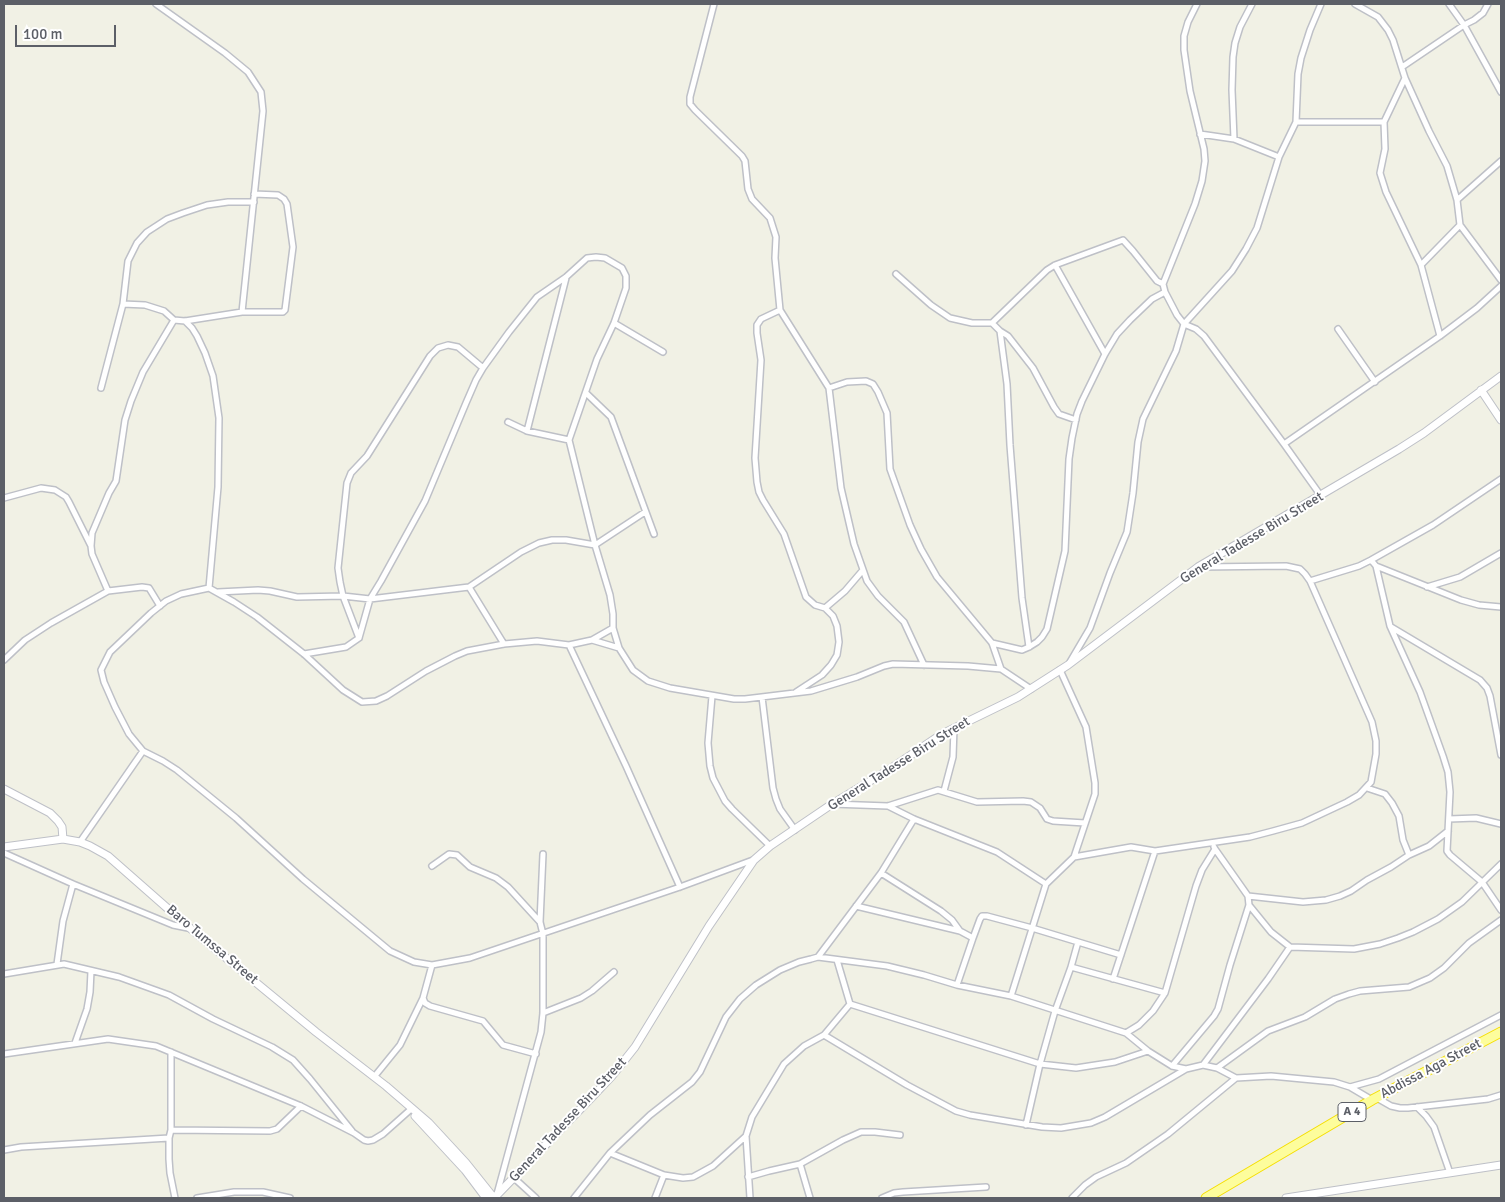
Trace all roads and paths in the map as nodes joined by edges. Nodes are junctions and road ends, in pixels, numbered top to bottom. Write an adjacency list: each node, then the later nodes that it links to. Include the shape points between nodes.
1 (156, 4): 19 (street, via 226,53 248,72 261,92 263,111)
2 (714, 4): 32 (street, via 690,104 742,156 752,199 774,227)
3 (1197, 4): 15 (street, via 1184,36 1184,50)
4 (1252, 4): 16 (street, via 1234,43)
5 (1321, 4): 13 (street, via 1301,58)
6 (1355, 4): 10 (street, via 1383,22)
7 (1449, 4): 9 (street)
8 (1488, 4): 9 (street, via 1474,20)
9 (1464, 24): 10 (street); 12 (street)
10 (1402, 67): 11 (street)
11 (1405, 78): 14 (street); 20 (street, via 1447,166)
12 (1501, 92)
13 (1296, 122): 14 (street); 17 (street)
14 (1384, 122): 24 (street, via 1381,176)
15 (1200, 134): 16 (street); 28 (street, via 1205,161 1202,181)
16 (1234, 139): 17 (street)
17 (1280, 156): 38 (street, via 1257,228 1246,249 1232,271)
18 (1501, 161): 20 (street)
19 (254, 194): 21 (street); 33 (street, via 278,195 286,204 292,247 287,298 283,312)
20 (1456, 200): 22 (street)
21 (254, 202): 31 (street, via 207,206 167,219 147,232 128,261); 33 (street)
22 (1460, 225): 24 (street); 27 (street)
23 (1055, 264): 28 (street, via 1123,240); 37 (street); 43 (street)
24 (1421, 265): 41 (street)
25 (896, 274): 37 (street, via 950,318)
26 (566, 277): 36 (street, via 587,258 605,258 622,268 626,288); 44 (street, via 537,297); 54 (street)
27 (1501, 280)
28 (1163, 284): 30 (street)
29 (1501, 288): 41 (street)
30 (1164, 292): 38 (street); 43 (street, via 1130,320)
31 (123, 304): 34 (street, via 156,308); 47 (street)
32 (780, 310): 48 (street); 78 (street, via 760,319 758,325 762,360 755,458 757,482 763,500 784,534 806,597 815,605)
33 (242, 312): 35 (street)
34 (174, 320): 35 (street); 63 (street, via 143,372 131,401 116,481 92,533)
35 (185, 321): 72 (street, via 205,353 213,376 219,418 218,487)
36 (614, 322): 42 (street); 50 (street)
37 (992, 323): 40 (street)
38 (1184, 324): 56 (street, via 1204,336); 91 (street, via 1176,351 1143,419 1124,542 1090,628)
39 (1338, 329): 46 (street)
40 (1000, 331): 51 (street, via 1008,336 1033,368 1059,414); 87 (street)
41 (1440, 336): 46 (street)
42 (663, 352)
43 (1105, 354): 51 (street)
44 (484, 368): 75 (street, via 458,346 438,348 367,456 351,473 347,483 338,568); 76 (street, via 425,501)
45 (1501, 376): 49 (street, General Tadesse Biru Street)
46 (1375, 382): 56 (street)
47 (101, 388)
48 (829, 388): 68 (street, via 844,506); 84 (street, via 847,382 873,384 886,413 890,469 921,549 936,577)
49 (1481, 390): 52 (street); 58 (street, General Tadesse Biru Street, via 1412,441)
50 (586, 393): 55 (street); 60 (street, via 612,417)
51 (1076, 420): 87 (street, via 1069,459 1065,551 1047,629)
52 (1501, 420)
53 (508, 422): 54 (street)
54 (527, 431): 55 (street)
55 (569, 440): 62 (street)
56 (1284, 444): 58 (street)
57 (1501, 479): 65 (street, via 1433,525)
58 (1321, 496): 67 (street, General Tadesse Biru Street)
59 (4, 498): 63 (street, via 41,488 55,490 66,497)
60 (645, 512): 61 (street); 62 (street)
61 (654, 534)
62 (595, 545): 70 (street, via 566,540 539,542); 81 (street, via 612,604)
63 (91, 546): 73 (street)
64 (1501, 553): 71 (street, via 1460,576)
65 (1371, 560): 66 (street); 69 (street)
66 (1376, 566): 71 (street); 80 (street)
67 (1198, 567): 69 (street, via 1295,567); 91 (street, General Tadesse Biru Street)
68 (863, 570): 78 (street); 92 (street, via 872,588 904,622)
69 (1310, 581): 102 (street, via 1372,722 1376,741 1375,765)
70 (469, 586): 76 (street); 85 (street)
71 (1426, 587): 79 (street, via 1461,600)
72 (209, 588): 74 (street); 77 (street, via 181,594)
73 (108, 591): 77 (street, via 149,588); 90 (street, via 25,640)
74 (217, 592): 75 (street, via 258,590 297,597); 89 (street)
75 (343, 596): 76 (street); 82 (street)
76 (370, 599): 82 (street)
77 (160, 606): 100 (street, via 110,652 101,670 115,707)
78 (826, 608): 96 (street, via 837,626 837,655 822,675)
79 (1501, 608)
80 (1390, 626): 101 (street, via 1480,680 1487,688); 108 (street, via 1420,692 1448,772)
81 (613, 628): 83 (street); 88 (street)
82 (359, 638): 89 (street, via 346,647)
83 (592, 640): 86 (street); 88 (street)
84 (992, 643): 87 (street, via 1022,650); 93 (street)
85 (504, 644): 86 (street, via 536,641); 89 (street, via 467,651 426,671 387,696 362,702 343,690)
86 (568, 644): 131 (street)
87 (1029, 647)
88 (619, 648): 97 (street, via 633,670 648,680)
89 (304, 654)
90 (4, 660)
91 (1068, 665): 94 (street, General Tadesse Biru Street)
92 (924, 666): 93 (street); 96 (street, via 893,664 811,691)
93 (1001, 670): 95 (street)
94 (1060, 670): 95 (street, General Tadesse Biru Street); 109 (street, via 1088,736 1095,794)
95 (1031, 688): 99 (street, General Tadesse Biru Street)
96 (796, 692): 98 (street)
97 (712, 696): 98 (street, via 734,699); 117 (street, via 708,743 713,778 732,810)
98 (762, 697): 111 (street, via 773,788 780,808)
99 (954, 728): 104 (street, via 953,757); 105 (street, General Tadesse Biru Street)
100 (143, 751): 114 (street); 149 (street, via 177,770 390,951 414,962)
101 (1501, 755)
102 (1367, 788): 115 (street, via 1347,802 1302,823 1250,837); 122 (street, via 1385,794 1392,803 1399,816)
103 (4, 789): 113 (street, via 50,813 62,827)
104 (944, 791): 106 (street, via 932,791); 109 (street, via 977,802 1031,802 1053,821)
105 (832, 804): 106 (street); 111 (street, General Tadesse Biru Street)
106 (888, 806): 107 (street)
107 (914, 819): 127 (street); 130 (street, via 997,852)
108 (1449, 819): 110 (street, via 1476,818); 112 (street)
109 (1085, 823): 123 (street)
110 (1501, 824)
111 (795, 830): 117 (street, General Tadesse Biru Street)
112 (1448, 831): 122 (street, via 1429,846); 128 (street, via 1447,851)
113 (63, 840): 114 (street, Baro Tumssa Street); 116 (street, Baro Tumssa Street)
114 (80, 842): 139 (street, Baro Tumssa Street, via 108,856)
115 (1213, 842): 118 (street); 119 (street)
116 (4, 846)
117 (770, 846): 124 (street, General Tadesse Biru Street)
118 (1215, 849): 132 (street); 156 (street, via 1196,886)
119 (1156, 852): 123 (street, via 1131,847); 145 (street)
120 (4, 853): 129 (street)
121 (543, 854): 137 (street)
122 (1408, 855): 132 (street, via 1351,891 1326,900 1293,902)
123 (1074, 857): 130 (street)
124 (754, 860): 131 (street); 198 (street, General Tadesse Biru Street, via 704,933 635,1047 612,1076)
125 (1501, 864): 128 (street)
126 (432, 866): 137 (street, via 450,854 457,855 470,867 508,887)
127 (881, 873): 133 (street); 140 (street, via 941,911)
128 (1482, 882): 135 (street); 144 (street, via 1438,919 1398,938 1354,949)
129 (73, 884): 139 (street, via 173,925); 148 (street, via 63,921)
130 (1046, 884): 138 (street)
131 (680, 887): 141 (street)
132 (1248, 896): 134 (street)
133 (856, 906): 140 (street); 146 (street)
134 (1249, 906): 144 (street); 173 (street, via 1218,1009)
135 (1501, 910)
136 (1501, 920): 174 (street, via 1430,978 1409,987 1360,990 1336,999 1305,1017 1268,1031)
137 (540, 922): 141 (street)
138 (1032, 928): 142 (street, via 982,916); 143 (street); 157 (street)
139 (191, 929): 176 (street, Baro Tumssa Street)
140 (960, 931): 142 (street)
141 (542, 934): 149 (street, via 470,958); 161 (street)
142 (973, 938): 155 (street)
143 (1078, 942): 145 (street); 150 (street)
144 (1290, 947): 172 (street)
145 (1121, 955): 154 (street)
146 (818, 957): 147 (street); 192 (street, via 780,970 740,999 726,1017 696,1077)
147 (837, 960): 155 (street, via 887,966); 159 (street)
148 (57, 964): 151 (street); 153 (street)
149 (432, 965): 158 (street)
150 (1071, 967): 154 (street); 160 (street)
151 (91, 971): 166 (street, via 86,1009); 187 (street, via 169,995 272,1047 293,1060)
152 (614, 972): 161 (street, via 581,998)
153 (4, 974)
154 (1113, 978): 156 (street)
155 (957, 985): 157 (street)
156 (1165, 993): 164 (street, via 1153,1011)
157 (1011, 996): 160 (street)
158 (423, 998): 170 (street, via 430,1006 482,1021 503,1045); 176 (street, via 400,1045)
159 (850, 1004): 165 (street); 171 (street)
160 (1055, 1011): 164 (street); 171 (street)
161 (544, 1014): 170 (street)
162 (1501, 1015): 178 (street, via 1379,1079)
163 (1501, 1032): 180 (highway, Abdissa Aga Street / A 4)
164 (1126, 1034): 167 (street)
165 (824, 1035): 185 (street, via 956,1111); 189 (street, via 804,1046 784,1064 756,1111)
166 (74, 1043): 168 (street, via 108,1039 156,1046); 169 (street)
167 (1148, 1051): 171 (street, via 1115,1062 1076,1068); 173 (street)
168 (171, 1052): 182 (street); 186 (street)
169 (4, 1054)
170 (536, 1054): 200 (street)
171 (1040, 1064): 185 (street)
172 (1203, 1065): 174 (street); 175 (street)
173 (1172, 1066): 175 (street)
174 (1217, 1068): 177 (street)
175 (1186, 1069): 185 (street, via 1098,1120 1061,1128)
176 (374, 1077): 181 (street, Baro Tumssa Street)
177 (1236, 1078): 178 (street, via 1271,1076 1334,1082); 211 (street, via 1168,1134 1126,1163 1096,1177)
178 (1350, 1087): 180 (street)
179 (1501, 1095): 183 (street)
180 (1374, 1099): 183 (street, via 1400,1108); 212 (highway, Abdissa Aga Street / A 4)
181 (402, 1100): 184 (street, Baro Tumssa Street); 200 (street, Baro Tumssa Street, via 441,1135)
182 (301, 1106): 186 (street, via 277,1129 270,1131); 187 (street)
183 (1417, 1108): 195 (street, via 1434,1127)
184 (410, 1110): 187 (street, via 374,1140 364,1140); 204 (street, Baro Tumssa Street)
185 (1026, 1125)
186 (171, 1130): 190 (street)
187 (354, 1133)
188 (900, 1135): 193 (street, via 861,1132)
189 (746, 1136): 196 (street, via 702,1173 683,1178); 197 (street)
190 (169, 1138): 191 (street); 201 (street, via 170,1173)
191 (4, 1150)
192 (610, 1153): 196 (street); 206 (street)
193 (800, 1164): 197 (street); 209 (street)
194 (1501, 1165): 195 (street)
195 (1450, 1173): 213 (street)
196 (664, 1175): 207 (street)
197 (748, 1177): 208 (street)
198 (514, 1178): 200 (street, General Tadesse Biru Street); 205 (street)
199 (986, 1187): 210 (street, via 903,1192)
200 (495, 1197)
201 (176, 1198)
202 (197, 1198): 203 (street, via 234,1192 263,1192)
203 (290, 1198)
204 (486, 1198)
205 (536, 1198)
206 (574, 1198)
207 (655, 1198)
208 (750, 1198)
209 (810, 1198)
210 (882, 1198)
211 (1072, 1198)
212 (1206, 1198)
213 (1286, 1198)

